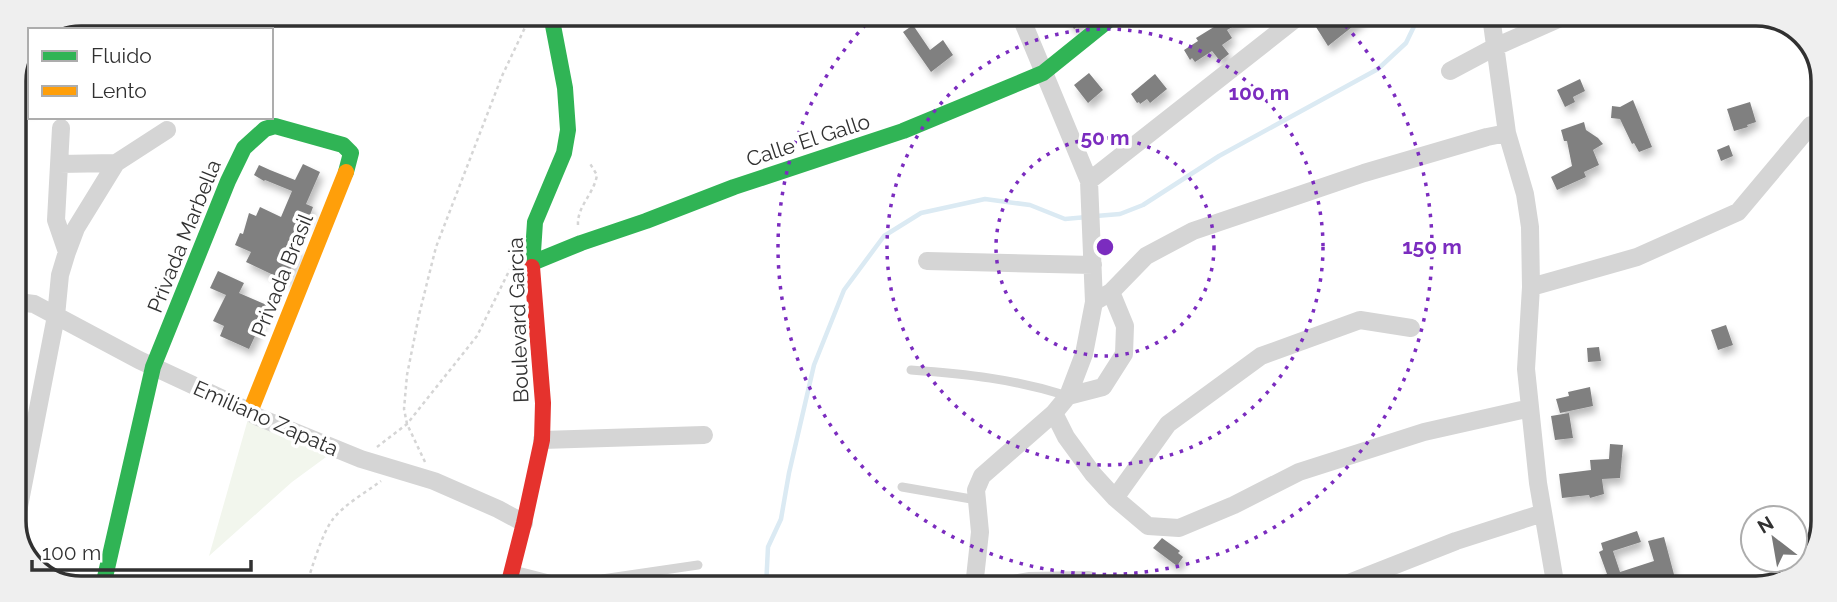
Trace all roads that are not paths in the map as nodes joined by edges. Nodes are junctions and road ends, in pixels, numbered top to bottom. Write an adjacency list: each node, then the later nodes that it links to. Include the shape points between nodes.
1 (553, 26): 20 (street, Boulevard Garcia, via 568,130 564,153 535,222)
2 (1024, 26): 9 (street)
3 (1101, 26): 9 (street, Calle El Gallo)
4 (1285, 26): 17 (street)
5 (1492, 26): 7 (street)
6 (1542, 26): 7 (street)
7 (1495, 47): 8 (street); 13 (street)
8 (1450, 71)
9 (1043, 73): 17 (street); 20 (street, Calle El Gallo, via 903,131 734,187)
10 (1811, 125): 22 (street, via 1738,212 1637,257)
11 (61, 128): 16 (street)
12 (167, 130): 15 (street)
13 (1507, 133): 22 (street, via 1525,194); 23 (street, via 1364,173 1193,231 1146,256)
14 (351, 153): 28 (street, Privada Marbella, via 343,145 275,126 244,148); 32 (street, Privada Brasil)
15 (116, 163): 16 (street); 18 (street, via 76,228)
16 (60, 164): 18 (street, via 56,220)
17 (1089, 181): 21 (street)
18 (67, 252): 26 (street)
19 (927, 261): 21 (street)
20 (532, 263): 35 (street, Boulevard Garcia)
21 (1093, 265): 24 (street)
22 (1531, 287): 31 (street, via 1526,369)
23 (1111, 292): 24 (street); 30 (street, via 1125,326 1124,354 1103,387)
24 (1094, 302): 30 (street, via 1084,354)
25 (26, 303): 26 (street, Emiliano Zapata)
26 (56, 316): 28 (street, Emiliano Zapata); 36 (street)
27 (1411, 328): 38 (street, via 1360,320 1261,356 1168,424)
28 (153, 367): 32 (street, Emiliano Zapata); 44 (street, Privada Marbella)
29 (911, 370): 30 (lane, via 979,375)
30 (1068, 396): 33 (street)
31 (1530, 408): 38 (street, via 1424,432 1299,472 1179,528 1148,526); 40 (street)
32 (250, 412): 41 (street, Emiliano Zapata, via 361,459 434,481)
33 (1054, 414): 38 (street, via 1066,437); 39 (street, via 982,476)
34 (704, 435): 35 (street)
35 (542, 440): 41 (street, Boulevard Garcia)
36 (26, 470)
37 (902, 487): 39 (lane)
38 (1115, 498)
39 (977, 500): 48 (street, via 981,532)
40 (1544, 513): 49 (street); 50 (street)
41 (524, 523): 43 (street, Boulevard Garcia)
42 (698, 565): 47 (lane)
43 (512, 570): 45 (street, Boulevard Garcia); 46 (lane)
44 (105, 576)
45 (510, 576)
46 (537, 576)
47 (623, 576)
48 (975, 576)
49 (1367, 576)
50 (1554, 576)

